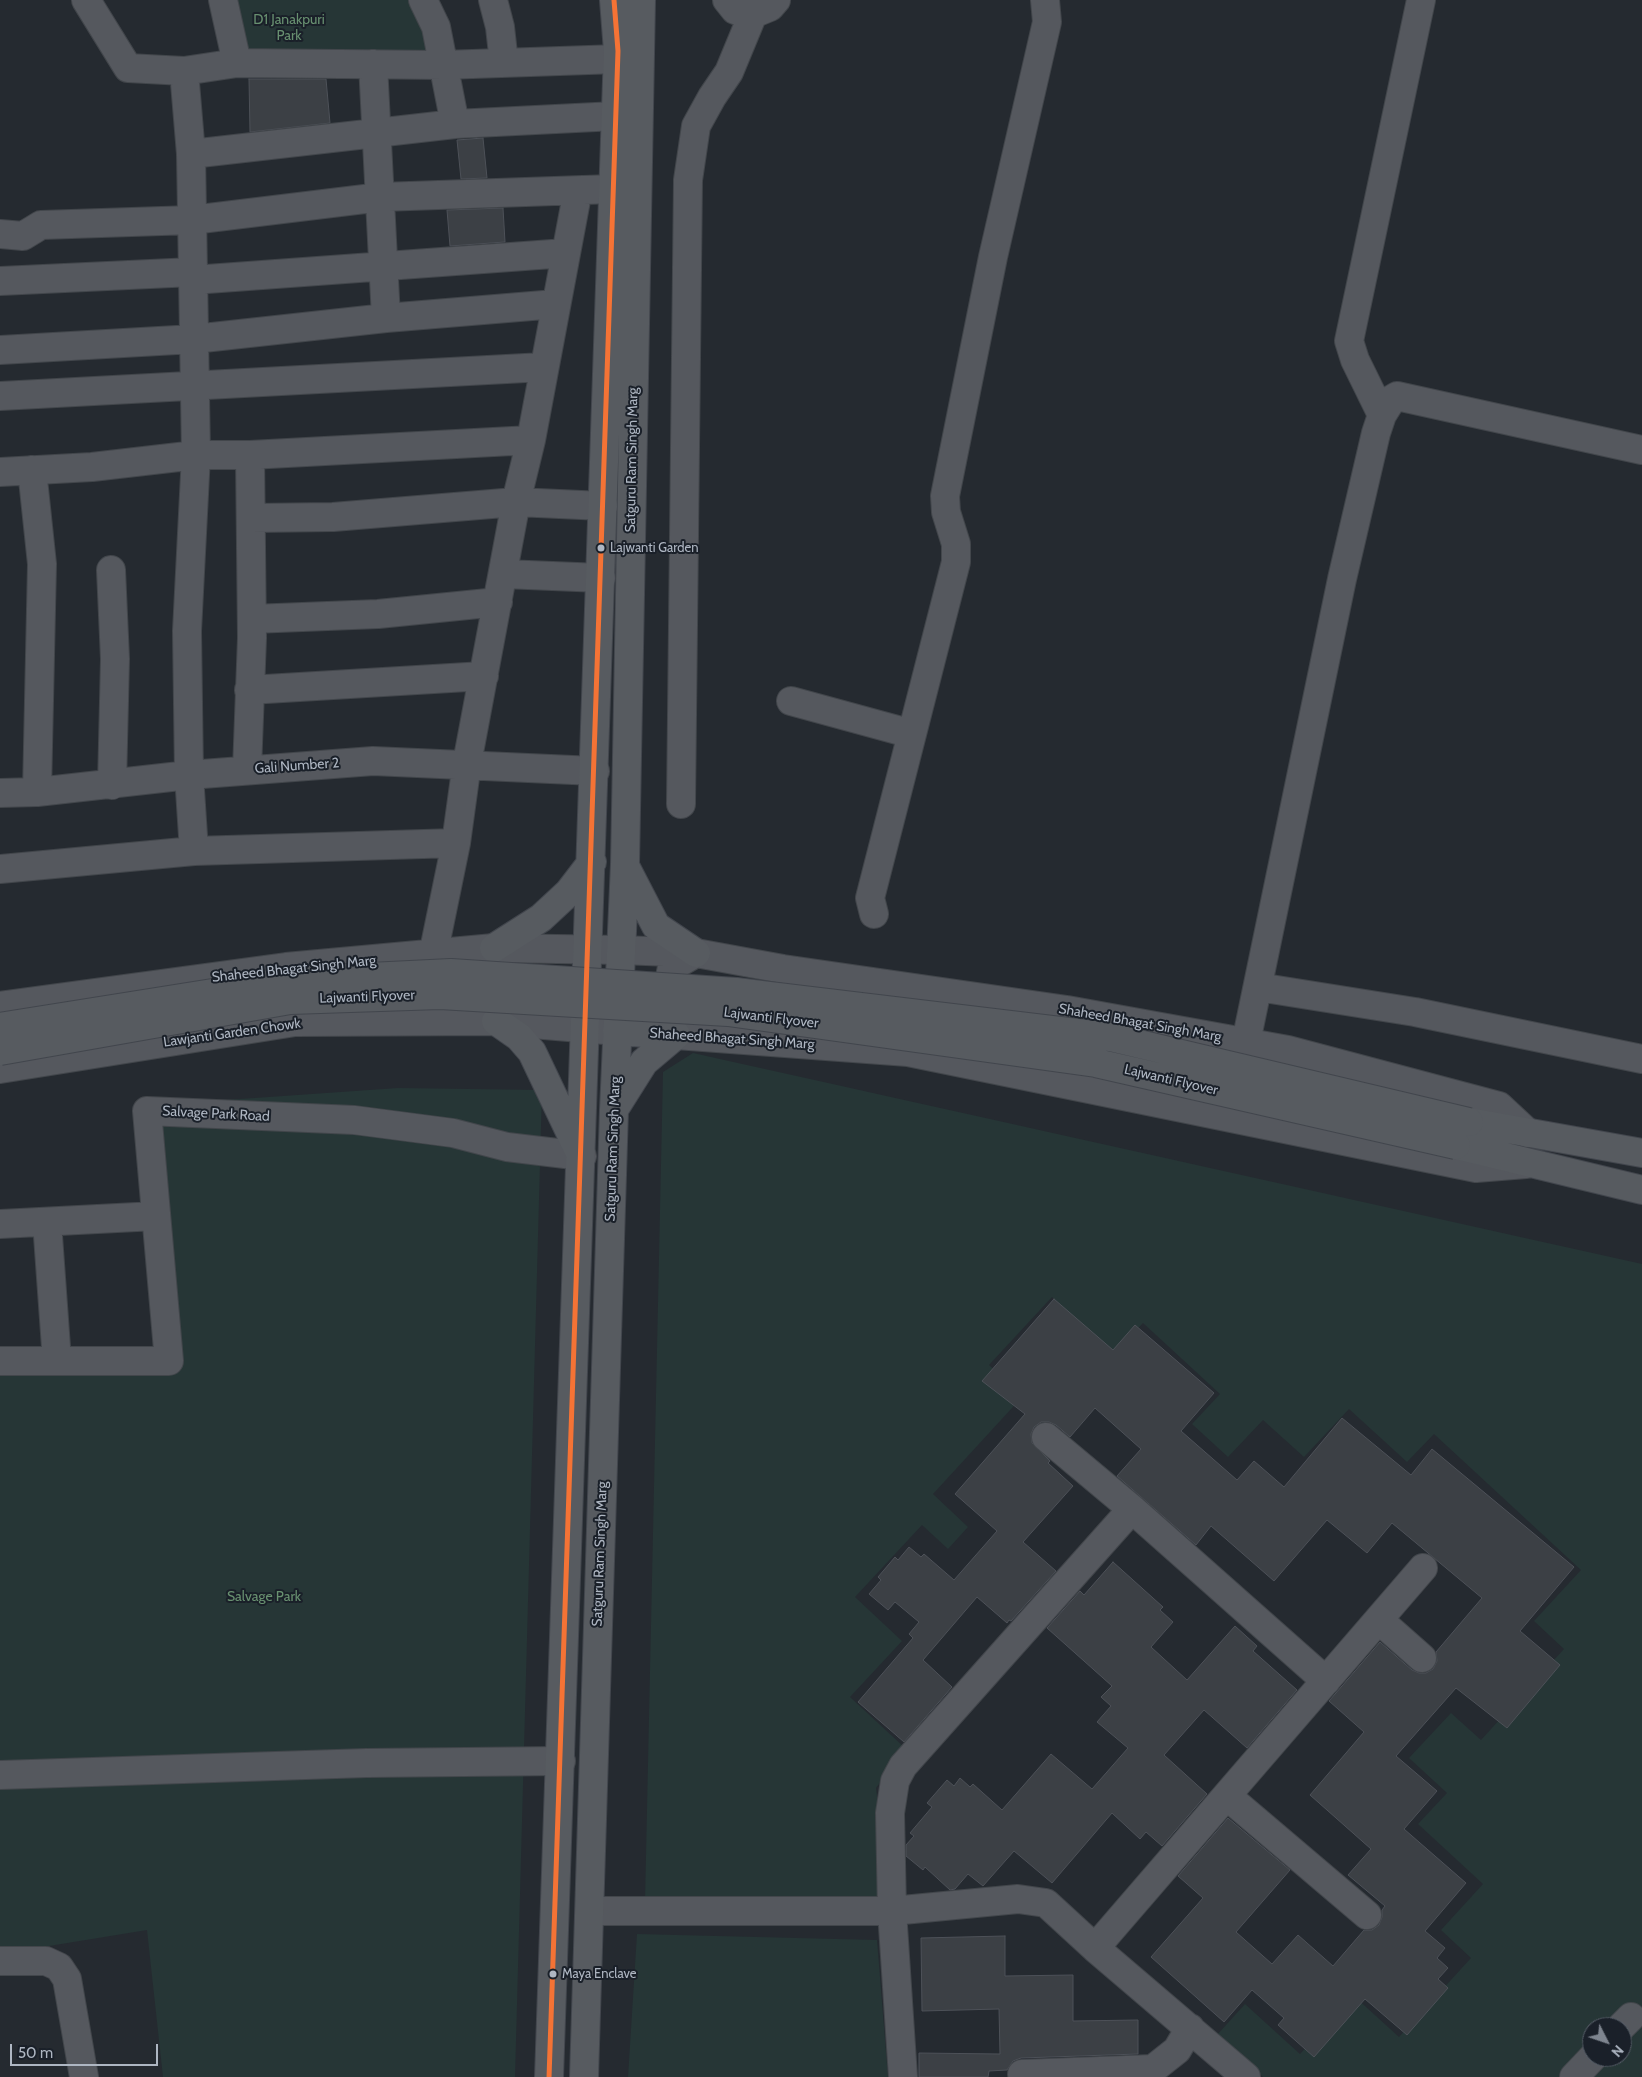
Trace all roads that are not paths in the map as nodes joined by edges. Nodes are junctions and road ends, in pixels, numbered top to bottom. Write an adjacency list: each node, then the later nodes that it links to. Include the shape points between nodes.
1 (86, 0): 17 (street, via 128,68)
2 (223, 0): 13 (street)
3 (423, 0): 16 (street, via 436,27)
4 (493, 0): 14 (street)
5 (614, 0): 12 (main road, Satguru Ram Singh Marg)
6 (641, 0): 68 (main road, Satguru Ram Singh Marg)
7 (727, 0): 11 (street, via 735,10)
8 (776, 0): 11 (street, via 770,7)
9 (1044, 0): 56 (street, via 1047,22 993,256 945,496 946,512 956,544 956,562)
10 (1421, 0): 38 (street, via 1349,341)
11 (753, 14): 64 (street, via 729,72 696,126 688,180)
12 (618, 59): 14 (street); 18 (main road, Satguru Ram Singh Marg)
13 (237, 63): 15 (street); 17 (street)
14 (504, 63): 16 (street)
15 (373, 64): 16 (street); 20 (street)
16 (443, 65): 19 (street)
17 (184, 71): 21 (street)
18 (616, 116): 19 (street); 22 (main road, Satguru Ram Singh Marg)
19 (455, 124): 20 (street)
20 (378, 134): 21 (street); 24 (street)
21 (191, 154): 25 (street)
22 (614, 189): 23 (street); 46 (main road, Satguru Ram Singh Marg)
23 (582, 190): 24 (street); 27 (street, via 577,195)
24 (381, 197): 25 (street); 28 (street)
25 (192, 220): 26 (street, via 41,225 23,236); 29 (street)
26 (0, 234)
27 (566, 252): 28 (street); 31 (street)
28 (384, 268): 29 (street); 32 (street)
29 (193, 276): 30 (street); 33 (street)
30 (0, 281)
31 (556, 304): 32 (street); 35 (street)
32 (386, 318): 33 (street)
33 (194, 339): 34 (street); 36 (street)
34 (0, 350)
35 (544, 367): 36 (street); 39 (street)
36 (194, 387): 37 (street); 41 (street)
37 (0, 396)
38 (1382, 415): 40 (street, via 1397,396); 77 (street, via 1342,579)
39 (531, 440): 42 (street); 45 (street)
40 (1642, 450)
41 (196, 455): 42 (street); 43 (street); 60 (street, via 187,631)
42 (250, 455): 47 (street)
43 (32, 470): 44 (street); 62 (street, via 42,564)
44 (0, 472)
45 (516, 502): 46 (street); 47 (street, via 333,517); 49 (street)
46 (603, 506): 50 (main road, Satguru Ram Singh Marg)
47 (252, 518): 52 (street)
48 (111, 570): 61 (street, via 115,659)
49 (504, 574): 50 (street); 51 (street)
50 (601, 578): 59 (main road, Satguru Ram Singh Marg)
51 (498, 602): 52 (street, via 378,614); 53 (street)
52 (252, 620): 54 (street)
53 (484, 676): 54 (street); 57 (street)
54 (249, 690): 58 (street)
55 (791, 702): 56 (street)
56 (912, 734): 70 (street, via 870,898)
57 (467, 764): 58 (street, Gali Number 2, via 373,761); 59 (street, Gali Number 2); 65 (street)
58 (247, 770): 60 (street, Gali Number 2)
59 (595, 771): 67 (main road, Satguru Ram Singh Marg)
60 (189, 775): 61 (street, Gali Number 2); 66 (street)
61 (112, 785): 62 (street, Gali Number 2)
62 (38, 792): 63 (street, Gali Number 2)
63 (0, 793)
64 (681, 804)
65 (456, 843): 66 (street); 75 (street)
66 (194, 851): 69 (street)
67 (592, 862): 71 (main road, via 569,892 541,918); 72 (main road, Satguru Ram Singh Marg)
68 (625, 864): 73 (main road, Satguru Ram Singh Marg); 74 (main road, via 656,926)
69 (0, 869)
70 (874, 914)
71 (494, 948): 72 (street, Shaheed Bhagat Singh Marg); 75 (street, Shaheed Bhagat Singh Marg)
72 (589, 950): 73 (street); 82 (main road)
73 (621, 950): 74 (street, Shaheed Bhagat Singh Marg); 83 (main road)
74 (696, 953): 84 (street, via 672,967 661,1021); 85 (street, Shaheed Bhagat Singh Marg, via 1067,1010)
75 (433, 955): 76 (street, Shaheed Bhagat Singh Marg)
76 (286, 967): 78 (street, Shaheed Bhagat Singh Marg); 80 (street, via 305,976 308,1006)
77 (1258, 987): 85 (street); 87 (street, via 1415,1012)
78 (0, 1006)
79 (496, 1021): 80 (street, Lawjanti Garden Chowk); 82 (street, Lawjanti Garden Chowk); 93 (main road, via 532,1052)
80 (295, 1022): 88 (street, Lawjanti Garden Chowk)
81 (0, 1027): 91 (main road, Lajwanti Flyover, bridge, via 288,982 451,973 736,992 1110,1037)
82 (586, 1028): 83 (street, Lawjanti Garden Chowk); 93 (main road)
83 (617, 1031): 84 (main road, Shaheed Bhagat Singh Marg); 89 (main road, Satguru Ram Singh Marg)
84 (676, 1035): 89 (main road, via 644,1062); 94 (street, Shaheed Bhagat Singh Marg, via 908,1052 1476,1168)
85 (1246, 1042): 90 (street, Shaheed Bhagat Singh Marg, via 1288,1050 1499,1106)
86 (0, 1051): 91 (main road, Lajwanti Flyover, bridge, via 290,1000 440,995 728,1012 1096,1063)
87 (1642, 1059)
88 (0, 1069)
89 (614, 1110): 110 (main road, Satguru Ram Singh Marg)
90 (1528, 1132): 91 (main road, Lajwanti Flyover); 92 (main road)
91 (1463, 1133): 94 (main road, Lajwanti Flyover)
92 (1642, 1153)
93 (582, 1156): 96 (street, Salvage Park Road, via 507,1147 454,1133 354,1120 147,1110); 107 (main road)
94 (1533, 1163): 95 (main road, Shaheed Bhagat Singh Marg)
95 (1642, 1190)
96 (156, 1216): 97 (street); 100 (street, Salvage Park Road, via 169,1361)
97 (46, 1222): 98 (street); 100 (street)
98 (0, 1224)
99 (0, 1361): 100 (street, Salvage Park Road)
100 (58, 1361)
101 (1046, 1437): 102 (street)
102 (1132, 1509): 106 (street); 111 (street, via 903,1766 895,1781 890,1813)
103 (1423, 1568): 104 (street)
104 (1379, 1620): 105 (street); 106 (street)
105 (1422, 1658)
106 (1326, 1681): 109 (street)
107 (560, 1761): 108 (street, via 368,1763); 119 (main road)
108 (0, 1775)
109 (1227, 1796): 112 (street); 113 (street)
110 (590, 1911): 111 (street); 120 (main road, Satguru Ram Singh Marg)
111 (892, 1911): 113 (street, via 1018,1899 1046,1903); 121 (street)
112 (1366, 1915)
113 (1095, 1948): 115 (street)
114 (0, 1961): 118 (street, via 46,1961 59,1967 67,1978)
115 (1190, 2028): 117 (street, via 1177,2050 1153,2069); 122 (street)
116 (1584, 2067): 123 (street)
117 (1022, 2074)
118 (84, 2077)
119 (549, 2077)
120 (584, 2077)
121 (904, 2077)
122 (1246, 2077)
123 (1574, 2077)

